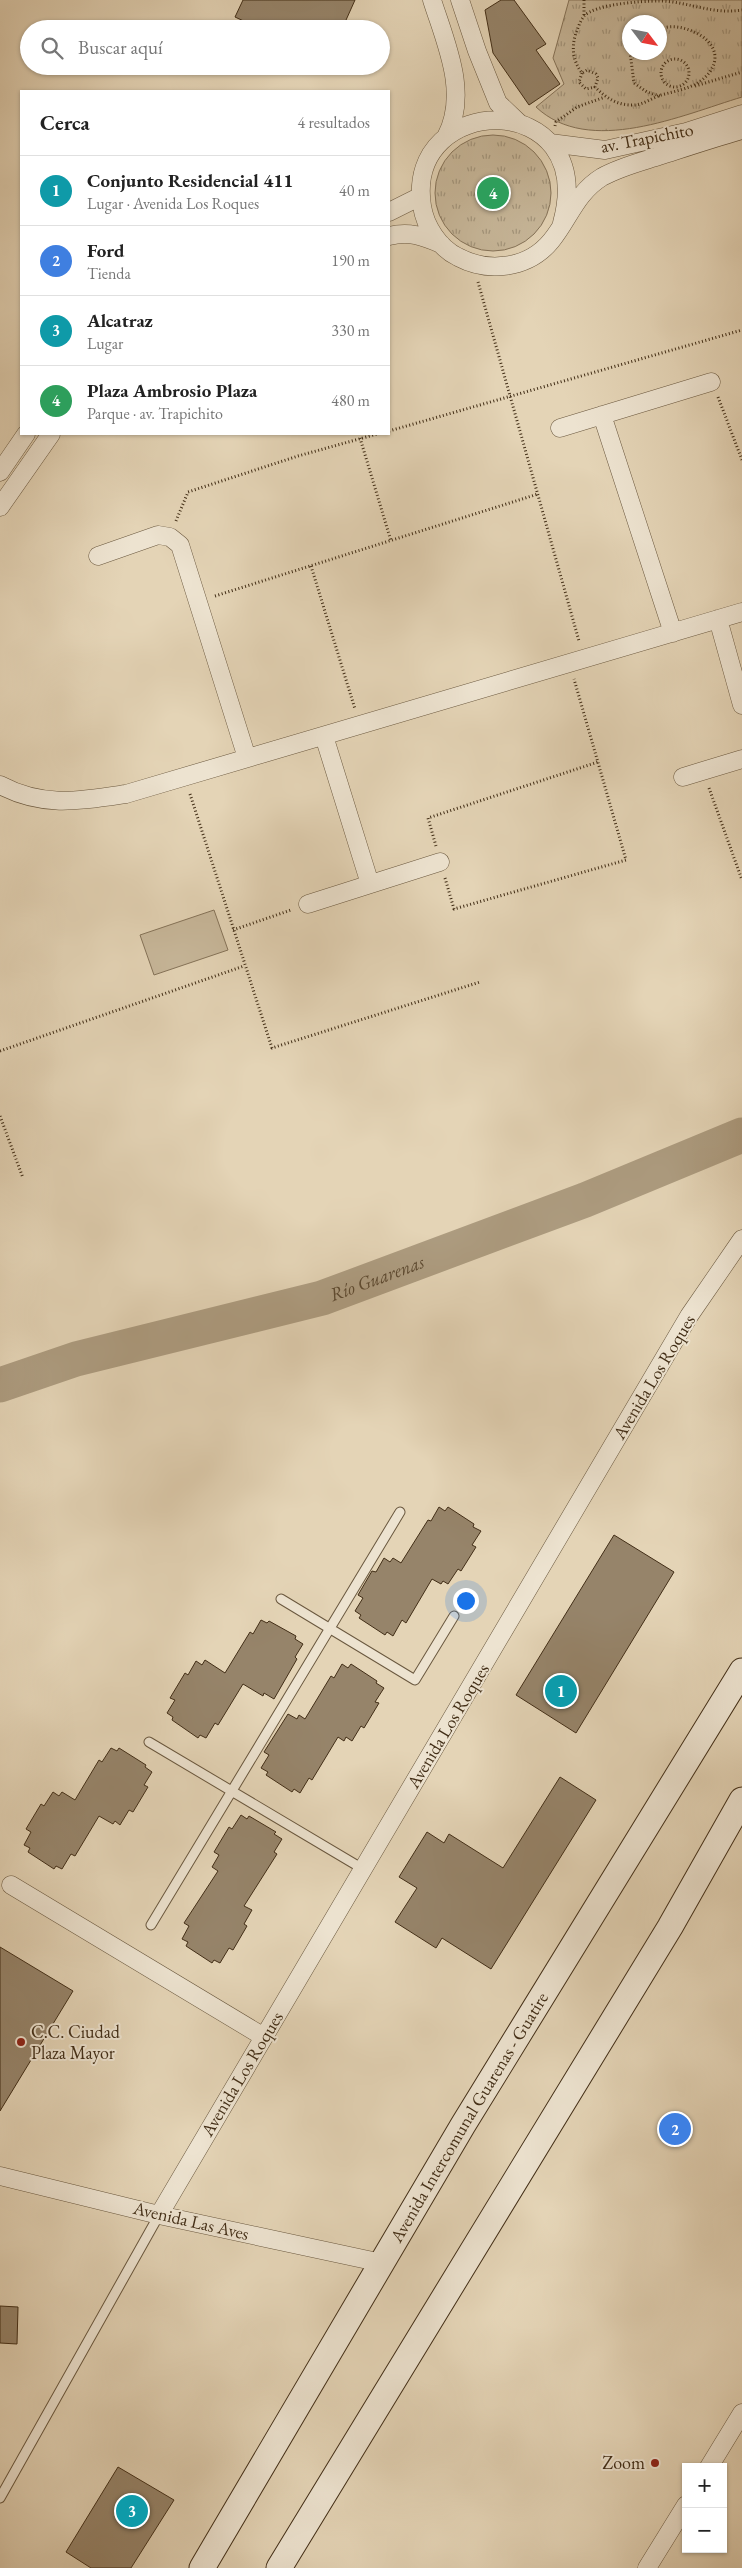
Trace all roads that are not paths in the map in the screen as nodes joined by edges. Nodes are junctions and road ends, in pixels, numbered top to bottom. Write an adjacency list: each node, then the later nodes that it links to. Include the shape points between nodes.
1 (432, 0): 6 (street, via 449,53 457,92 453,124)
2 (460, 0): 4 (street, via 498,103)
3 (742, 114): 7 (street, av. Trapichito, via 686,132 605,150)
4 (520, 123): 6 (street, via 484,120 464,126); 7 (street, via 536,131)
5 (742, 130): 10 (street, via 621,168 601,178 580,196)
6 (446, 137): 8 (street, via 429,160)
7 (550, 144): 10 (street, via 562,160 568,179 568,202)
8 (420, 196): 9 (street); 12 (street, via 430,229)
9 (390, 211)
10 (562, 223): 12 (street, via 550,242 533,256 513,265 492,268 473,264)
11 (390, 236): 12 (street, via 420,234)
12 (441, 244)
13 (711, 382): 14 (street)
14 (602, 415): 15 (street); 23 (street)
15 (560, 428)
16 (25, 435): 18 (street)
17 (50, 435): 19 (street)
18 (0, 472)
19 (0, 507)
20 (98, 556): 26 (street, via 158,535 170,537 180,545)
21 (742, 612): 22 (street)
22 (718, 619): 23 (street); 24 (street)
23 (673, 633): 25 (street)
24 (742, 705)
25 (324, 736): 26 (street); 31 (street)
26 (247, 758): 29 (street, via 126,794 78,802 49,802 14,793)
27 (742, 758): 28 (street)
28 (683, 777)
29 (0, 785)
30 (440, 862): 31 (street)
31 (370, 884): 32 (street)
32 (308, 904)
33 (742, 1239): 42 (street, Avenida Los Roques, via 684,1325)
34 (400, 1512): 37 (lane)
35 (281, 1599): 37 (lane)
36 (454, 1616): 37 (lane, via 415,1680)
37 (330, 1629): 40 (lane)
38 (742, 1672): 48 (main road, Avenida Intercomunal Guarenas - Guatire, via 463,2125)
39 (149, 1742): 40 (lane)
40 (231, 1792): 42 (lane); 44 (lane)
41 (742, 1800): 54 (main road, via 664,1936)
42 (363, 1869): 45 (street, Avenida Los Roques)
43 (11, 1885): 45 (street)
44 (151, 1925)
45 (264, 2036): 47 (street, Avenida Los Roques)
46 (0, 2176): 47 (street, Avenida Las Aves)
47 (158, 2215): 48 (street, Avenida Las Aves); 51 (lane)
48 (382, 2263): 53 (main road, Avenida Intercomunal Guarenas - Guatire)
49 (742, 2413): 50 (street)
50 (711, 2463)
51 (0, 2498)
52 (684, 2508): 55 (street)
53 (202, 2568)
54 (279, 2568)
55 (647, 2568)

